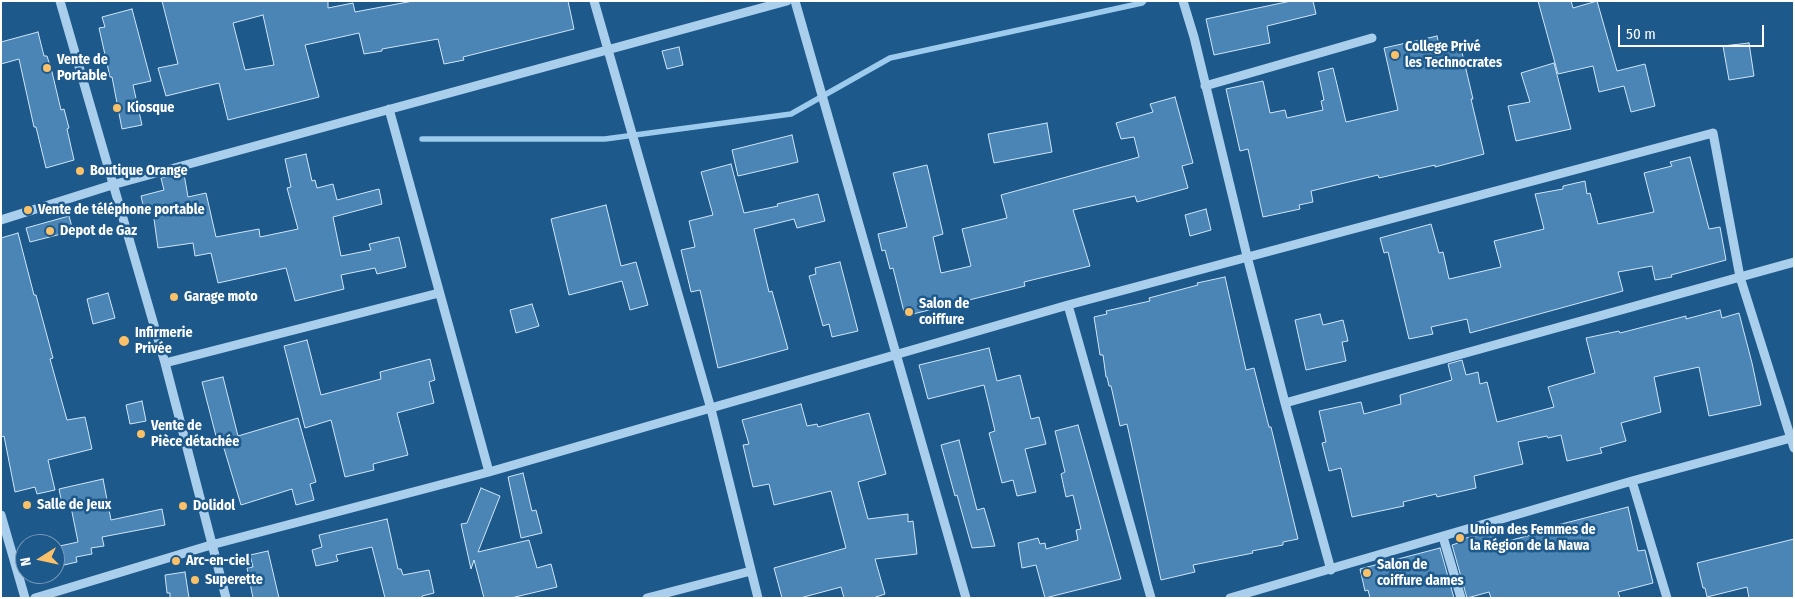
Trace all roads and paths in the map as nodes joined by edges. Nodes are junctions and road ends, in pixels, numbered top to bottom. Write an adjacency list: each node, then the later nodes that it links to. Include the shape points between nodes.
1 (60, 1): 10 (street)
2 (594, 1): 7 (street)
3 (787, 1): 7 (street)
4 (795, 1): 17 (street)
5 (1183, 1): 8 (street)
6 (1372, 38): 8 (street)
7 (607, 49): 9 (street); 20 (street)
8 (1205, 86): 12 (street)
9 (389, 109): 10 (street); 15 (street)
10 (112, 185): 11 (street); 18 (street)
11 (1, 220)
12 (1247, 256): 14 (street, via 1713,133); 16 (street); 19 (street)
13 (1794, 262): 14 (street)
14 (1740, 277): 19 (street); 21 (street)
15 (439, 293): 18 (street); 23 (street)
16 (1068, 305): 17 (street); 36 (street)
17 (896, 355): 20 (street); 35 (street)
18 (165, 363): 27 (street)
19 (1285, 404): 28 (street)
20 (711, 409): 23 (street); 29 (street)
21 (1792, 437): 22 (street); 24 (street)
22 (1794, 448)
23 (489, 472): 27 (street)
24 (1632, 481): 26 (street); 39 (street)
25 (1, 515): 30 (street)
26 (1443, 537): 28 (street); 38 (street)
27 (212, 545): 31 (street); 32 (street)
28 (1331, 570): 37 (street)
29 (751, 571): 33 (street); 34 (street)
30 (24, 598)
31 (35, 598)
32 (226, 598)
33 (647, 598)
34 (758, 598)
35 (966, 598)
36 (1151, 598)
37 (1230, 598)
38 (1461, 598)
39 (1667, 598)

